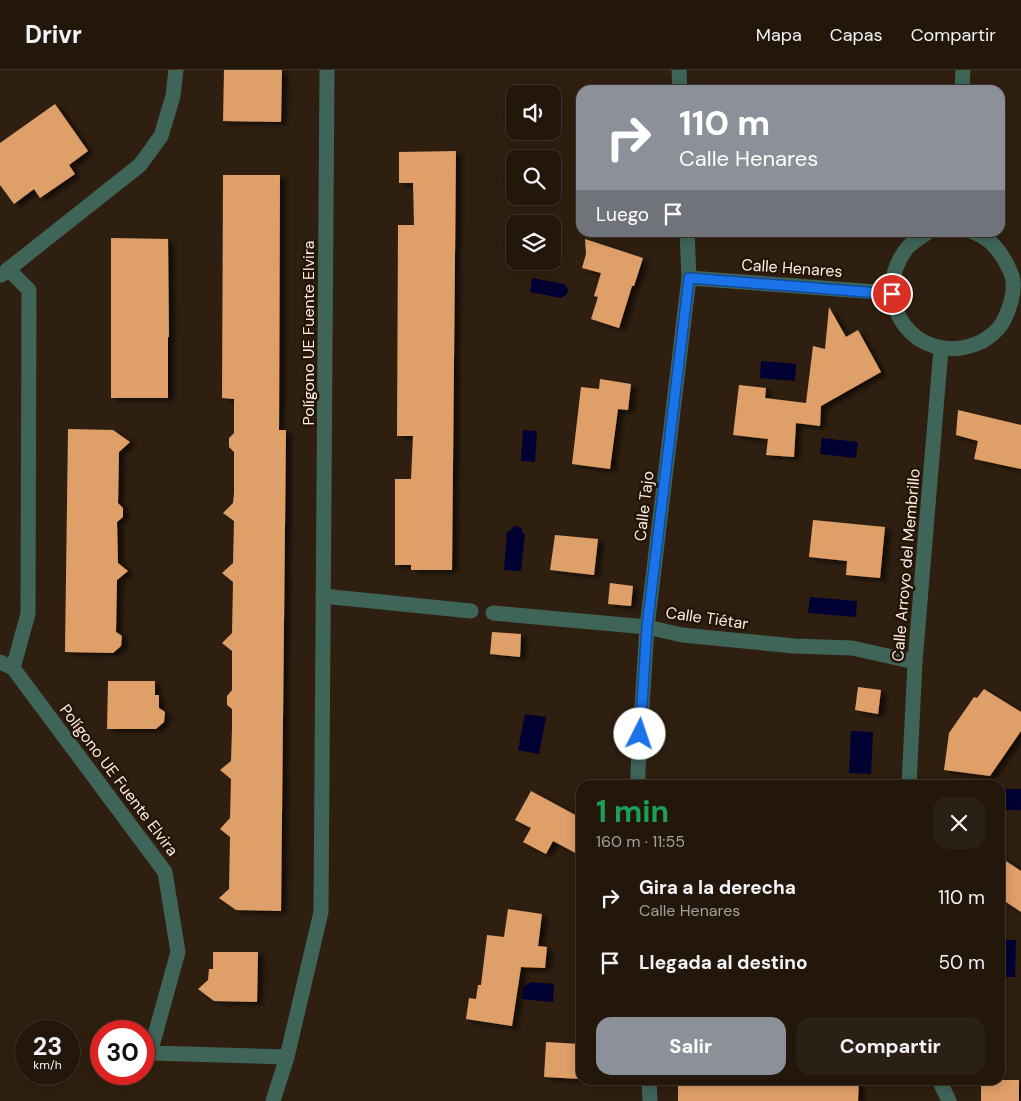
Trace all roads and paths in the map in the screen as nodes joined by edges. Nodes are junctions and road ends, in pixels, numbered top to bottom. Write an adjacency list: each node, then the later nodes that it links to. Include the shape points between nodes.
1 (176, 70): 10 (street, Polígono UE Fuente Elvira, via 173,96 161,136 140,165)
2 (327, 70): 15 (street, Polígono UE Fuente Elvira)
3 (679, 70): 5 (street)
4 (963, 70): 6 (street)
5 (680, 85)
6 (962, 85)
7 (687, 237): 11 (street, Calle Tajo)
8 (921, 237): 12 (street, via 908,247 895,268)
9 (983, 237): 13 (street, via 1001,253 1012,278)
10 (4, 272): 20 (street, Polígono UE Fuente Elvira, via 29,290 28,614)
11 (689, 278): 12 (street, Calle Henares); 18 (street, Calle Tajo)
12 (892, 294): 14 (street, via 899,319 917,338)
13 (1016, 306): 14 (street, via 984,341 964,348)
14 (941, 349): 19 (street, Calle Arroyo del Membrillo)
15 (323, 596): 16 (street); 23 (street, Polígono UE Fuente Elvira, via 321,912)
16 (470, 612)
17 (494, 613): 18 (street, Calle Tiétar)
18 (647, 627): 19 (street, Calle Tiétar, via 691,636 852,648); 21 (street, Calle Tajo)
19 (915, 662): 22 (street, Calle Arroyo del Membrillo)
20 (7, 665): 23 (street, Polígono UE Fuente Elvira, via 165,872 178,952 150,1053)
21 (638, 780)
22 (909, 780)
23 (287, 1057): 26 (street, Polígono UE Fuente Elvira)
24 (649, 1085): 27 (street)
25 (941, 1085): 28 (street)
26 (273, 1101)
27 (650, 1101)
28 (949, 1101)

